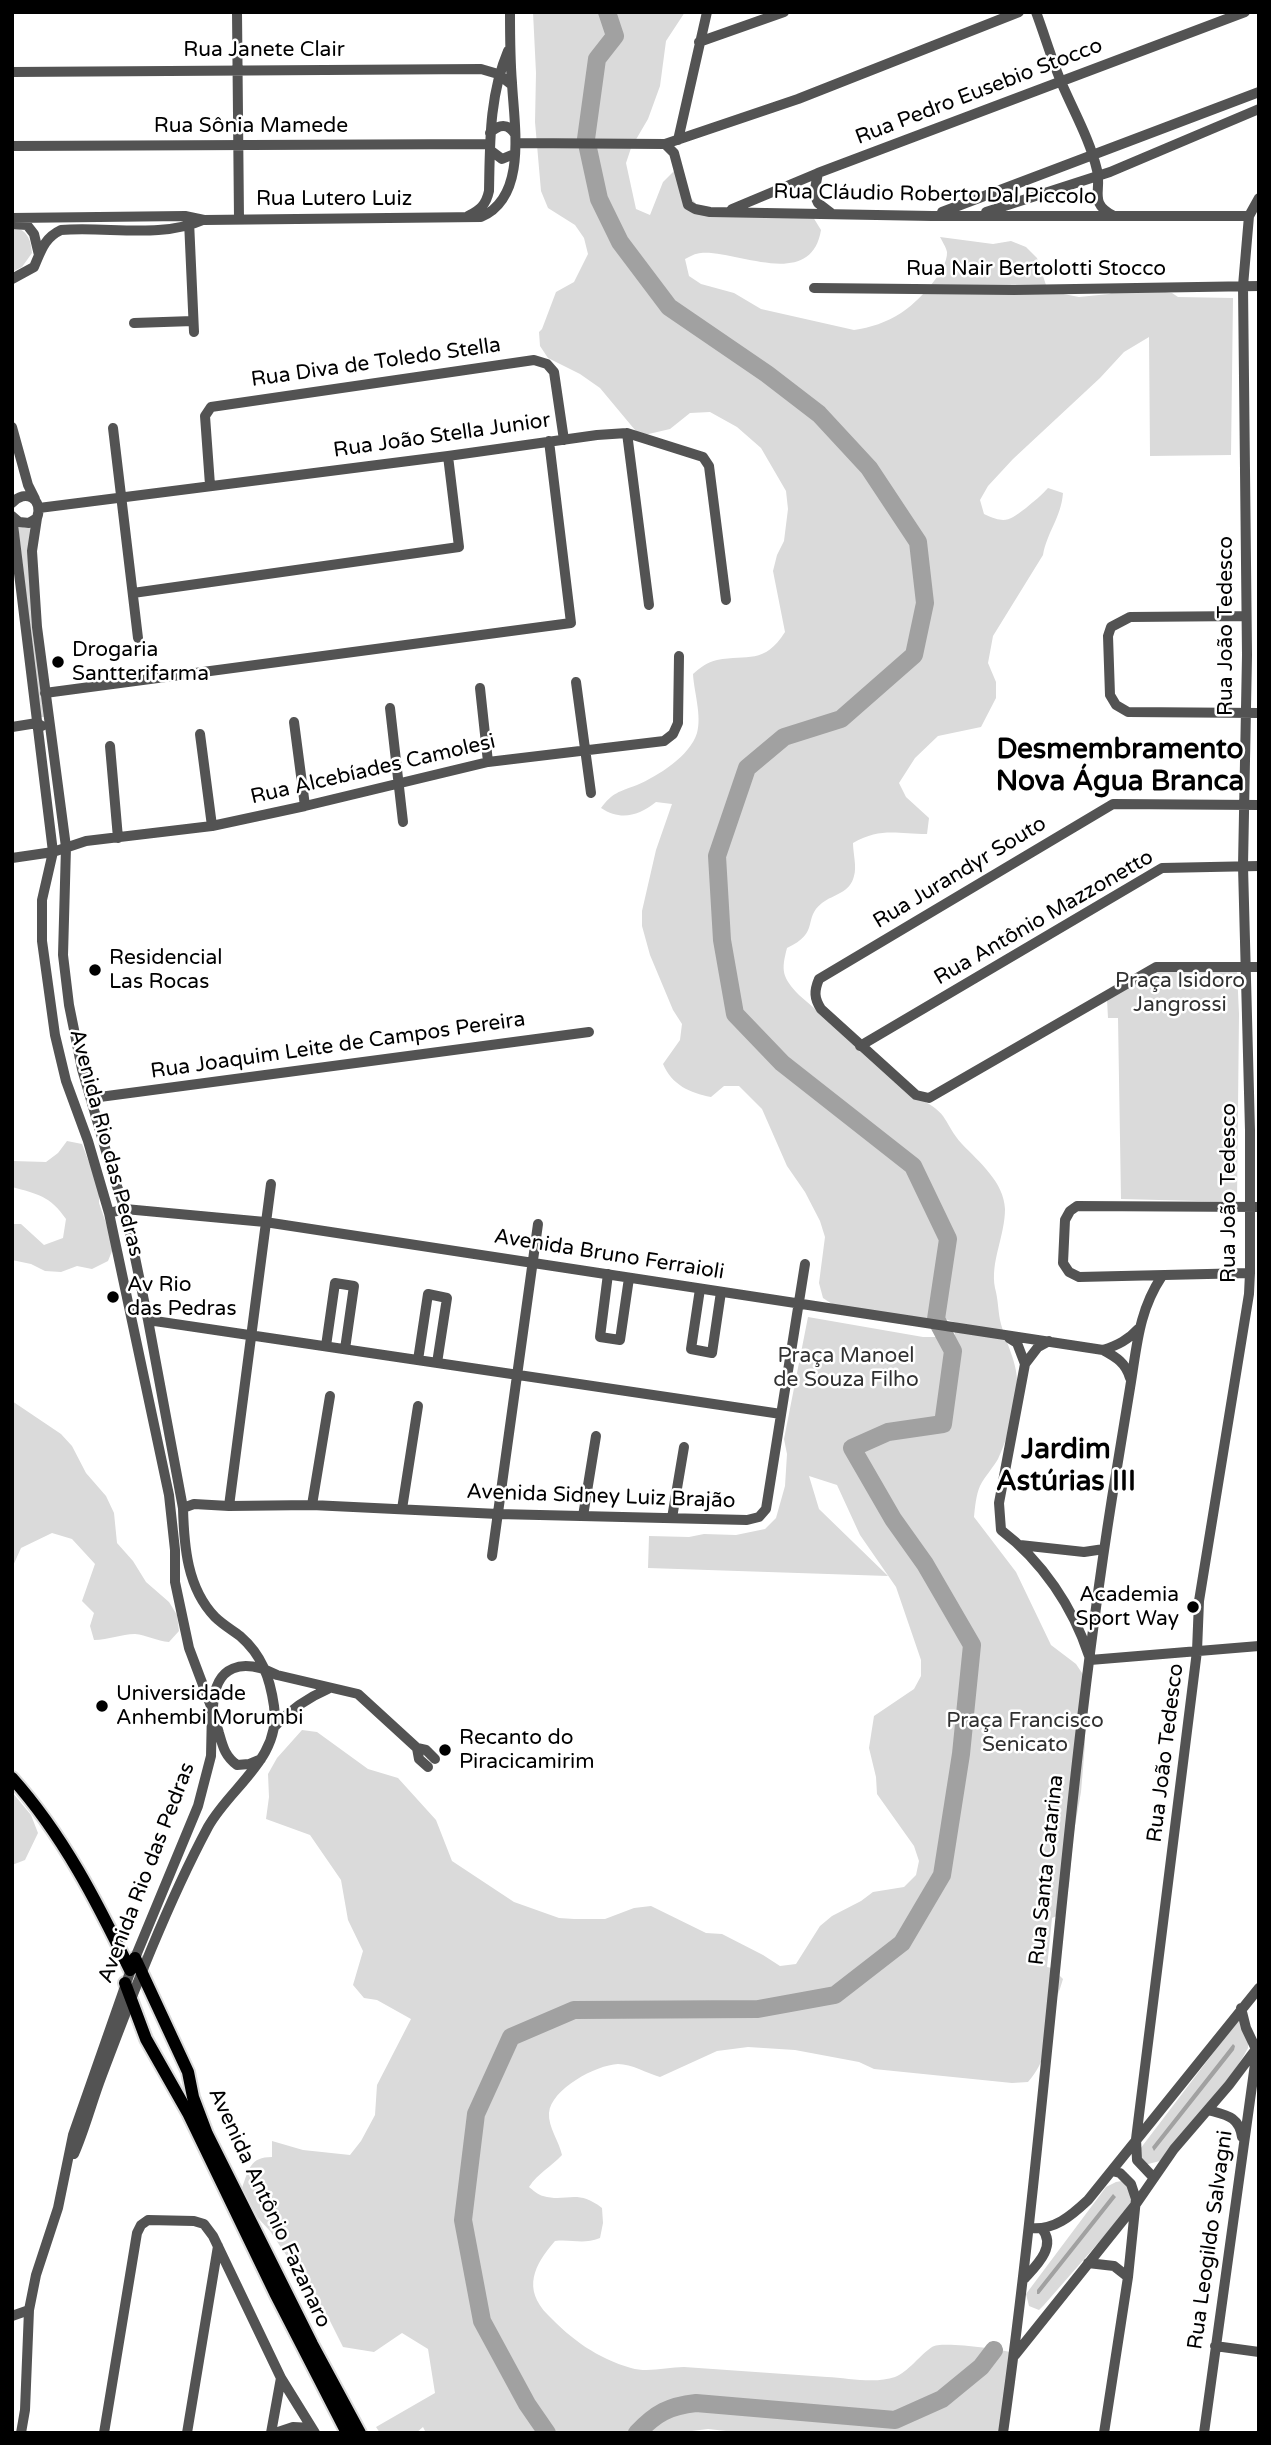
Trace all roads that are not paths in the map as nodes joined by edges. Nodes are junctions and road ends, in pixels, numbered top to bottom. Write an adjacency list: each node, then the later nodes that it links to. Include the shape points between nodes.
1 (237, 12): 10 (street)
2 (510, 12): 9 (street, Rua Lutero Luiz)
3 (707, 12): 8 (street)
4 (784, 12): 8 (street)
5 (1019, 12): 17 (street, via 798,99)
6 (1036, 12): 13 (street)
7 (1245, 12): 13 (street, Rua Pedro Eusebio Stocco)
8 (699, 42): 17 (street)
9 (510, 46): 12 (street); 14 (street, Rua Lutero Luiz)
10 (237, 69): 11 (street, Rua Janete Clair); 12 (street, Rua Janete Clair, via 481,69); 21 (street)
11 (12, 72)
12 (498, 74): 14 (street, Rua Janete Clair); 18 (street)
13 (1061, 82): 23 (street); 24 (street, Rua Pedro Eusebio Stocco)
14 (512, 85): 19 (street, Rua Lutero Luiz)
15 (1259, 92): 23 (street)
16 (1259, 109): 25 (street)
17 (678, 140): 20 (street)
18 (490, 142): 19 (street, via 502,159); 19 (street, via 496,127 503,125 511,128); 21 (street, Rua Sônia Mamede); 33 (street, via 486,201)
19 (515, 143): 20 (street); 33 (street, Rua Lutero Luiz, via 511,181 501,203 481,217)
20 (665, 144): 27 (street, Rua Cláudio Roberto Dal Piccolo, via 674,152 688,205 710,212)
21 (237, 145): 22 (street, Rua Sônia Mamede); 35 (street)
22 (12, 146)
23 (1094, 156): 25 (street); 30 (street)
24 (818, 173): 27 (street, Rua Pedro Eusebio Stocco); 28 (street, via 814,194)
25 (1098, 176): 29 (street); 34 (street, via 1096,196)
26 (1259, 198): 31 (street, Rua João Tedesco)
27 (728, 210): 28 (street, Rua Cláudio Roberto Dal Piccolo)
28 (832, 214): 30 (street, Rua Cláudio Roberto Dal Piccolo)
29 (979, 215): 30 (street, Rua Cláudio Roberto Dal Piccolo); 34 (street, Rua Cláudio Roberto Dal Piccolo)
30 (932, 216)
31 (1249, 216): 34 (street, Rua Cláudio Roberto Dal Piccolo); 40 (street, Rua João Tedesco)
32 (12, 218): 36 (street, Rua Lutero Luiz)
33 (464, 218): 35 (street, Rua Lutero Luiz)
34 (1116, 218)
35 (239, 219): 36 (street, Rua Lutero Luiz)
36 (189, 221): 38 (street, Rua Lutero Luiz, via 144,230 61,230 43,243); 43 (street)
37 (12, 224): 38 (street, via 27,225)
38 (39, 256): 39 (street, Rua Lutero Luiz, via 34,267)
39 (12, 279)
40 (1243, 286): 41 (street, Rua Nair Bertolotti Stocco); 42 (street, Rua Nair Bertolotti Stocco); 60 (street, Rua João Tedesco)
41 (1259, 286)
42 (814, 289)
43 (193, 321): 44 (street); 45 (street)
44 (134, 323)
45 (194, 332)
46 (12, 427): 55 (street, Avenida Rio das Pedras)
47 (113, 428): 53 (street)
48 (627, 433): 50 (street, Rua João Stella Junior); 58 (street, Rua João Stella Junior, via 703,457 709,466); 59 (street)
49 (549, 440): 50 (street, Rua João Stella Junior); 51 (street, Rua João Stella Junior); 67 (street, via 571,623)
50 (564, 440): 52 (street, Rua Diva de Toledo Stella, via 554,372 534,360 211,407 205,416)
51 (449, 456): 52 (street, Rua João Stella Junior); 57 (street, via 458,547)
52 (210, 485): 53 (street, Rua João Stella Junior)
53 (122, 498): 55 (street, Rua João Stella Junior); 57 (street)
54 (12, 503): 55 (street, via 21,495)
55 (37, 508): 56 (street, via 24,524); 67 (street, Avenida Rio das Pedras, via 32,551)
56 (12, 516): 72 (street, Avenida Rio das Pedras)
57 (133, 593): 61 (street)
58 (726, 600)
59 (649, 605)
60 (1246, 616): 62 (street, Rua João Tedesco); 69 (street, via 1130,617 1111,626 1108,636 1110,695 1128,712)
61 (138, 638)
62 (1247, 655): 63 (street); 69 (street, Rua João Tedesco)
63 (1259, 655)
64 (680, 660): 77 (street, Rua Alcebíades Camolesi, via 678,723 673,734 653,744)
65 (576, 682): 77 (street)
66 (480, 688): 78 (street)
67 (45, 693): 76 (street, Avenida Rio das Pedras)
68 (390, 708): 79 (street)
69 (1246, 713): 70 (street); 81 (street, Rua João Tedesco)
70 (1259, 713)
71 (294, 722): 83 (street)
72 (37, 723): 73 (street); 76 (street, via 43,726 45,742); 88 (street, Avenida Rio das Pedras)
73 (12, 727)
74 (200, 734): 85 (street)
75 (110, 746): 86 (street)
76 (52, 748): 87 (street, Avenida Rio das Pedras)
77 (586, 751): 78 (street, Rua Alcebíades Camolesi); 80 (street)
78 (488, 762): 79 (street, Rua Alcebíades Camolesi)
79 (397, 782): 83 (street, Rua Alcebíades Camolesi); 84 (street)
80 (591, 793)
81 (1242, 805): 82 (street, Rua Jurandyr Souto); 90 (street, Rua João Tedesco); 95 (street, Rua Jurandyr Souto, via 1113,804 819,979 815,999 821,1009)
82 (1259, 805)
83 (305, 806): 85 (street, Rua Alcebíades Camolesi)
84 (403, 822)
85 (212, 826): 86 (street, Rua Alcebíades Camolesi)
86 (118, 838): 87 (street, Rua Alcebíades Camolesi)
87 (66, 847): 88 (street, Rua Alcebíades Camolesi); 98 (street, Avenida Rio das Pedras, via 63,955 69,1005)
88 (53, 852): 89 (street, Rua Alcebíades Camolesi); 103 (street, Avenida Rio das Pedras, via 42,900 48,993 66,1081)
89 (12, 858)
90 (1243, 866): 91 (street, Rua Antônio Mazzonetto); 92 (street, Rua João Tedesco); 95 (street, Rua Antônio Mazzonetto, via 1162,868)
91 (1259, 866)
92 (1245, 967): 93 (street); 95 (street, via 1156,967 929,1098 916,1096); 96 (street, Rua João Tedesco)
93 (1259, 967)
94 (589, 1032): 98 (street, Rua Joaquim Leite de Campos Pereira)
95 (860, 1046)
96 (1247, 1049): 97 (street); 99 (street, Rua João Tedesco)
97 (1259, 1049)
98 (92, 1098): 102 (street, Avenida Rio das Pedras)
99 (1254, 1130): 101 (street, Rua João Tedesco)
100 (271, 1184): 104 (street)
101 (1254, 1207): 108 (street, Rua João Tedesco); 110 (street, via 1077,1206 1070,1210 1065,1220 1063,1263 1069,1272 1079,1277)
102 (125, 1209): 103 (street, Avenida Bruno Ferraioli); 104 (street, Avenida Bruno Ferraioli); 115 (street, Avenida Rio das Pedras)
103 (109, 1213): 148 (street, Avenida Rio das Pedras, via 169,1495 175,1582 189,1648)
104 (265, 1222): 106 (street, Avenida Bruno Ferraioli); 117 (street)
105 (538, 1224): 106 (street)
106 (533, 1263): 109 (street, Avenida Bruno Ferraioli); 126 (street)
107 (805, 1264): 114 (street, Avenida Sidney Luiz Brajão)
108 (1250, 1273): 110 (street); 144 (street, Rua João Tedesco, via 1199,1601)
109 (608, 1275): 111 (street, Avenida Bruno Ferraioli); 111 (street, via 600,1337 620,1340)
110 (1162, 1276): 116 (street, Rua Santa Catarina)
111 (629, 1278): 112 (street, Avenida Bruno Ferraioli)
112 (700, 1289): 113 (street, Avenida Bruno Ferraioli); 113 (street, via 691,1349 712,1353)
113 (721, 1292): 114 (street, Avenida Bruno Ferraioli)
114 (798, 1304): 118 (street, Avenida Bruno Ferraioli); 130 (street, Avenida Sidney Luiz Brajão)
115 (148, 1320): 117 (street); 135 (street, Avenida Rio das Pedras)
116 (1138, 1328): 122 (street, via 1118,1346); 127 (street, Rua Santa Catarina)
117 (251, 1335): 120 (street); 134 (street)
118 (1006, 1336): 119 (street, Avenida Bruno Ferraioli); 125 (street, via 1017,1343)
119 (1049, 1341): 122 (street, Avenida Bruno Ferraioli); 125 (street)
120 (326, 1346): 121 (street); 121 (street, via 335,1283 354,1286)
121 (345, 1349): 123 (street)
122 (1104, 1350): 127 (street, via 1118,1358)
123 (418, 1360): 124 (street); 124 (street, via 428,1294 447,1298)
124 (437, 1363): 126 (street)
125 (1025, 1364): 140 (street, via 999,1503 1001,1530)
126 (517, 1375): 130 (street); 137 (street)
127 (1131, 1382): 141 (street, Rua Santa Catarina)
128 (330, 1396): 133 (street)
129 (418, 1406): 136 (street)
130 (781, 1414): 139 (street, Avenida Sidney Luiz Brajão, via 766,1509 759,1517)
131 (596, 1436): 138 (street)
132 (684, 1447): 139 (street)
133 (312, 1505): 134 (street, Avenida Sidney Luiz Brajão); 136 (street, Avenida Sidney Luiz Brajão)
134 (229, 1506): 135 (street, Avenida Sidney Luiz Brajão, via 194,1504)
135 (183, 1508): 146 (street, Avenida Rio das Pedras, via 186,1557 193,1580 215,1617 256,1651)
136 (402, 1509): 137 (street, Avenida Sidney Luiz Brajão)
137 (498, 1514): 138 (street, Avenida Sidney Luiz Brajão); 142 (street)
138 (583, 1516): 139 (street, Avenida Sidney Luiz Brajão)
139 (672, 1518)
140 (1020, 1545): 141 (street, via 1084,1552); 145 (street, via 1054,1586 1081,1632)
141 (1104, 1549): 145 (street, Rua Santa Catarina)
142 (492, 1556)
143 (1259, 1646): 144 (street)
144 (1197, 1651): 145 (street); 167 (street, Rua João Tedesco)
145 (1090, 1660): 173 (street, Rua Santa Catarina)
146 (265, 1669): 147 (street); 148 (street, via 236,1668 222,1674); 149 (street, Avenida Rio das Pedras)
147 (329, 1689): 149 (street, Avenida Rio das Pedras, via 288,1712); 150 (street, via 358,1694)
148 (212, 1709): 151 (street, via 225,1755 237,1765); 155 (street, Avenida Rio das Pedras, via 211,1756 198,1806)
149 (275, 1726): 151 (street, Avenida Rio das Pedras)
150 (417, 1748): 152 (street); 153 (street, via 419,1759)
151 (261, 1759): 155 (street, Avenida Rio das Pedras, via 217,1811)
152 (435, 1759)
153 (428, 1768)
154 (12, 1778): 155 (main road, Avenida Antônio Fazanaro, via 56,1836)
155 (136, 1968): 157 (street, Avenida Rio das Pedras); 159 (street, Avenida Rio das Pedras); 161 (main road, Avenida Antônio Fazanaro)
156 (1259, 1979): 158 (street)
157 (125, 1983): 159 (main road, Avenida Antônio Fazanaro); 169 (street, Avenida Rio das Pedras, via 73,2135)
158 (1258, 1991): 160 (street)
159 (131, 1999): 162 (main road, Avenida Antônio Fazanaro); 169 (street, Avenida Rio das Pedras)
160 (1241, 2008): 163 (street); 167 (street)
161 (164, 2025): 162 (main road, via 159,2037); 164 (main road, Avenida Antônio Fazanaro)
162 (146, 2039): 165 (main road, Avenida Antônio Fazanaro)
163 (1258, 2049): 166 (street); 168 (street, Rua Leogildo Salvagni)
164 (181, 2058): 165 (main road, via 168,2054); 195 (main road, Avenida Antônio Fazanaro, via 207,2134)
165 (159, 2064): 194 (main road, Avenida Antônio Fazanaro, via 188,2113)
166 (1208, 2110): 168 (street, via 1238,2121); 171 (street)
167 (1136, 2139): 170 (street); 171 (street, Rua João Tedesco, via 1138,2160)
168 (1243, 2144): 183 (street, Rua Leogildo Salvagni)
169 (68, 2168): 179 (street, Avenida Rio das Pedras)
170 (1112, 2171): 172 (street, via 1131,2184); 174 (street, via 1067,2219)
171 (1153, 2177): 172 (street)
172 (1136, 2204): 176 (street); 177 (street)
173 (1029, 2228): 174 (street); 178 (street, Rua Santa Catarina)
174 (1042, 2229): 178 (street, via 1047,2241 1044,2255)
175 (218, 2245): 186 (street); 191 (street, via 204,2224 194,2221 148,2220 141,2225); 192 (street)
176 (1088, 2263): 177 (street, via 1114,2266); 181 (street)
177 (1128, 2277): 197 (street)
178 (1024, 2278): 180 (street, Rua Santa Catarina)
179 (29, 2310): 182 (street); 187 (street, Avenida Rio das Pedras)
180 (1020, 2313): 181 (street, via 1033,2318); 185 (street, Rua Santa Catarina)
181 (1046, 2314): 185 (street)
182 (12, 2316)
183 (1215, 2346): 184 (street); 198 (street, Rua Leogildo Salvagni)
184 (1259, 2352)
185 (1014, 2356): 196 (street, Rua Santa Catarina)
186 (281, 2378): 189 (street); 193 (street)
187 (25, 2410): 188 (street); 190 (street, Avenida Rio das Pedras)
188 (12, 2414)
189 (313, 2430): 193 (street, via 293,2427)
190 (21, 2433)
191 (104, 2433)
192 (187, 2433)
193 (273, 2433)
194 (347, 2433)
195 (360, 2433)
196 (1003, 2433)
197 (1104, 2433)
198 (1204, 2433)

